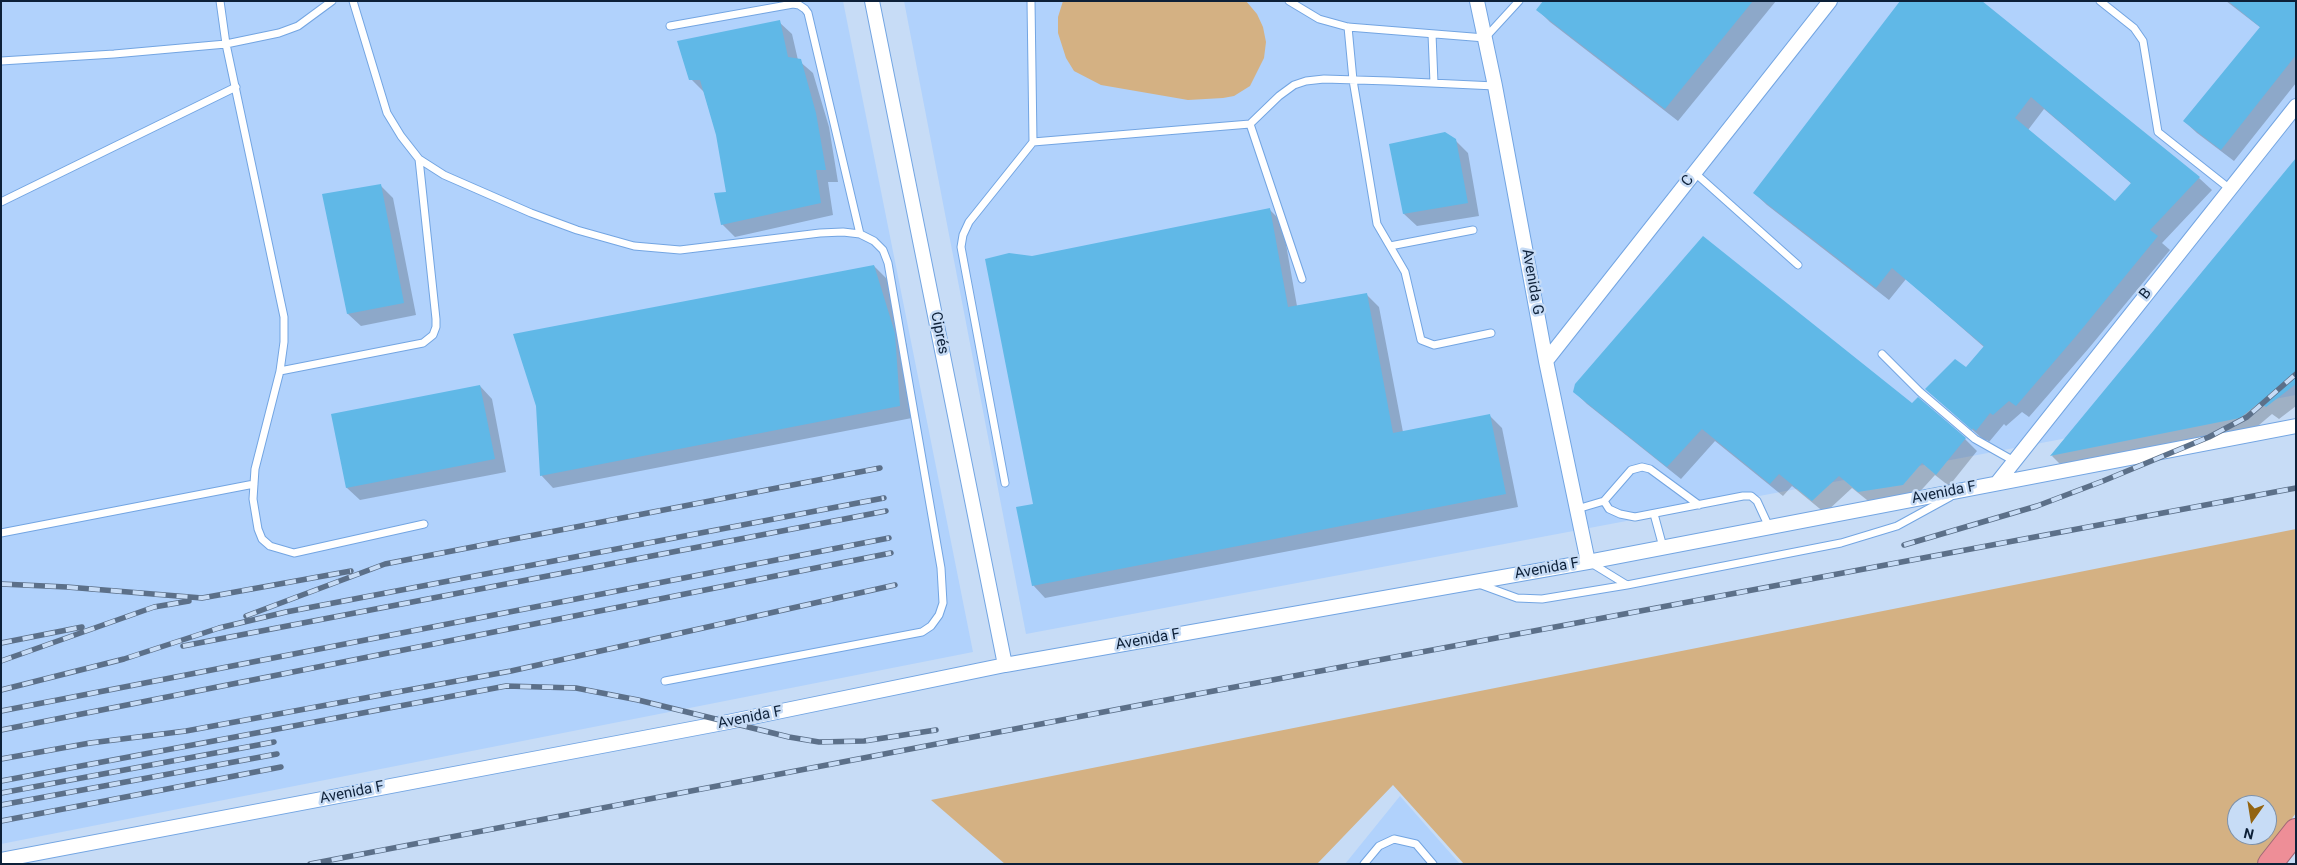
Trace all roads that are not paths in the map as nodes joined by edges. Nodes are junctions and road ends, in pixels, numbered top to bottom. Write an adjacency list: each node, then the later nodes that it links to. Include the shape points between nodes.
1 (220, 1): 15 (lane)
2 (332, 1): 15 (lane, via 298,26 280,34)
3 (353, 1): 24 (lane, via 387,113)
4 (872, 1): 54 (street, Ciprés)
5 (1031, 1): 23 (lane)
6 (1289, 1): 12 (lane, via 1320,19)
7 (1478, 1): 14 (street, Avenida G)
8 (1519, 1): 14 (lane)
9 (1830, 1): 25 (street, C)
10 (2100, 1): 26 (lane, via 2134,28 2143,41 2158,132)
11 (670, 26): 29 (lane, via 793,4 805,9)
12 (1348, 27): 13 (lane); 17 (lane)
13 (1432, 34): 14 (lane); 18 (lane)
14 (1485, 38): 19 (street, Avenida G)
15 (226, 44): 16 (lane); 20 (lane)
16 (1, 61)
17 (1353, 80): 18 (lane); 22 (lane, via 1324,79 1294,84); 30 (lane, via 1377,224)
18 (1434, 83): 19 (lane)
19 (1496, 86): 35 (street, Avenida G)
20 (236, 88): 27 (lane); 36 (lane, via 284,316)
21 (2296, 106): 26 (street, B)
22 (1250, 124): 23 (lane); 32 (lane)
23 (1033, 142): 39 (lane, via 969,222 961,248)
24 (419, 159): 29 (lane, via 444,175 531,213 634,246 680,250 820,233); 36 (lane, via 436,319 432,335 422,343)
25 (1695, 173): 31 (lane); 35 (street, C)
26 (2230, 189): 38 (street, B)
27 (1, 202)
28 (1472, 230): 30 (lane)
29 (860, 234): 55 (lane, via 884,250 888,263 941,568 943,603 939,615 922,632)
30 (1390, 246): 33 (lane, via 1402,264 1408,282 1421,340 1434,345)
31 (1798, 265)
32 (1302, 279)
33 (1491, 332)
34 (1882, 354): 38 (lane, via 1975,439)
35 (1546, 361): 45 (street, Avenida G)
36 (280, 371): 41 (lane, via 263,432)
37 (2296, 426): 40 (street, Avenida F)
38 (2014, 462): 40 (street, B)
39 (1005, 483)
40 (1997, 483): 42 (street, Avenida F)
41 (254, 484): 47 (lane, via 258,530 262,539 281,551 315,550); 49 (lane)
42 (1963, 489): 48 (street, Avenida F); 53 (lane, via 1897,526 1841,544)
43 (1604, 501): 44 (lane, via 1632,470 1642,467 1650,469); 45 (lane); 46 (lane, via 1620,514 1635,517)
44 (1700, 505): 46 (lane); 48 (lane, via 1751,496 1757,501)
45 (1577, 509): 51 (street, Avenida G)
46 (1654, 514): 50 (lane)
47 (424, 524)
48 (1769, 526): 50 (street, Avenida F)
49 (1, 533)
50 (1663, 547): 51 (street, Avenida F)
51 (1588, 562): 52 (street, Avenida F); 53 (lane)
52 (1474, 582): 53 (lane, via 1517,598 1542,599); 54 (street, Avenida F)
53 (1627, 584)
54 (1005, 665): 57 (street, Avenida F, via 728,722)
55 (665, 681)
56 (2296, 831): 60 (highway)
57 (1, 860)
58 (1364, 864): 59 (lane, via 1379,846 1394,839 1416,844)
59 (1433, 864)
60 (2270, 864)

